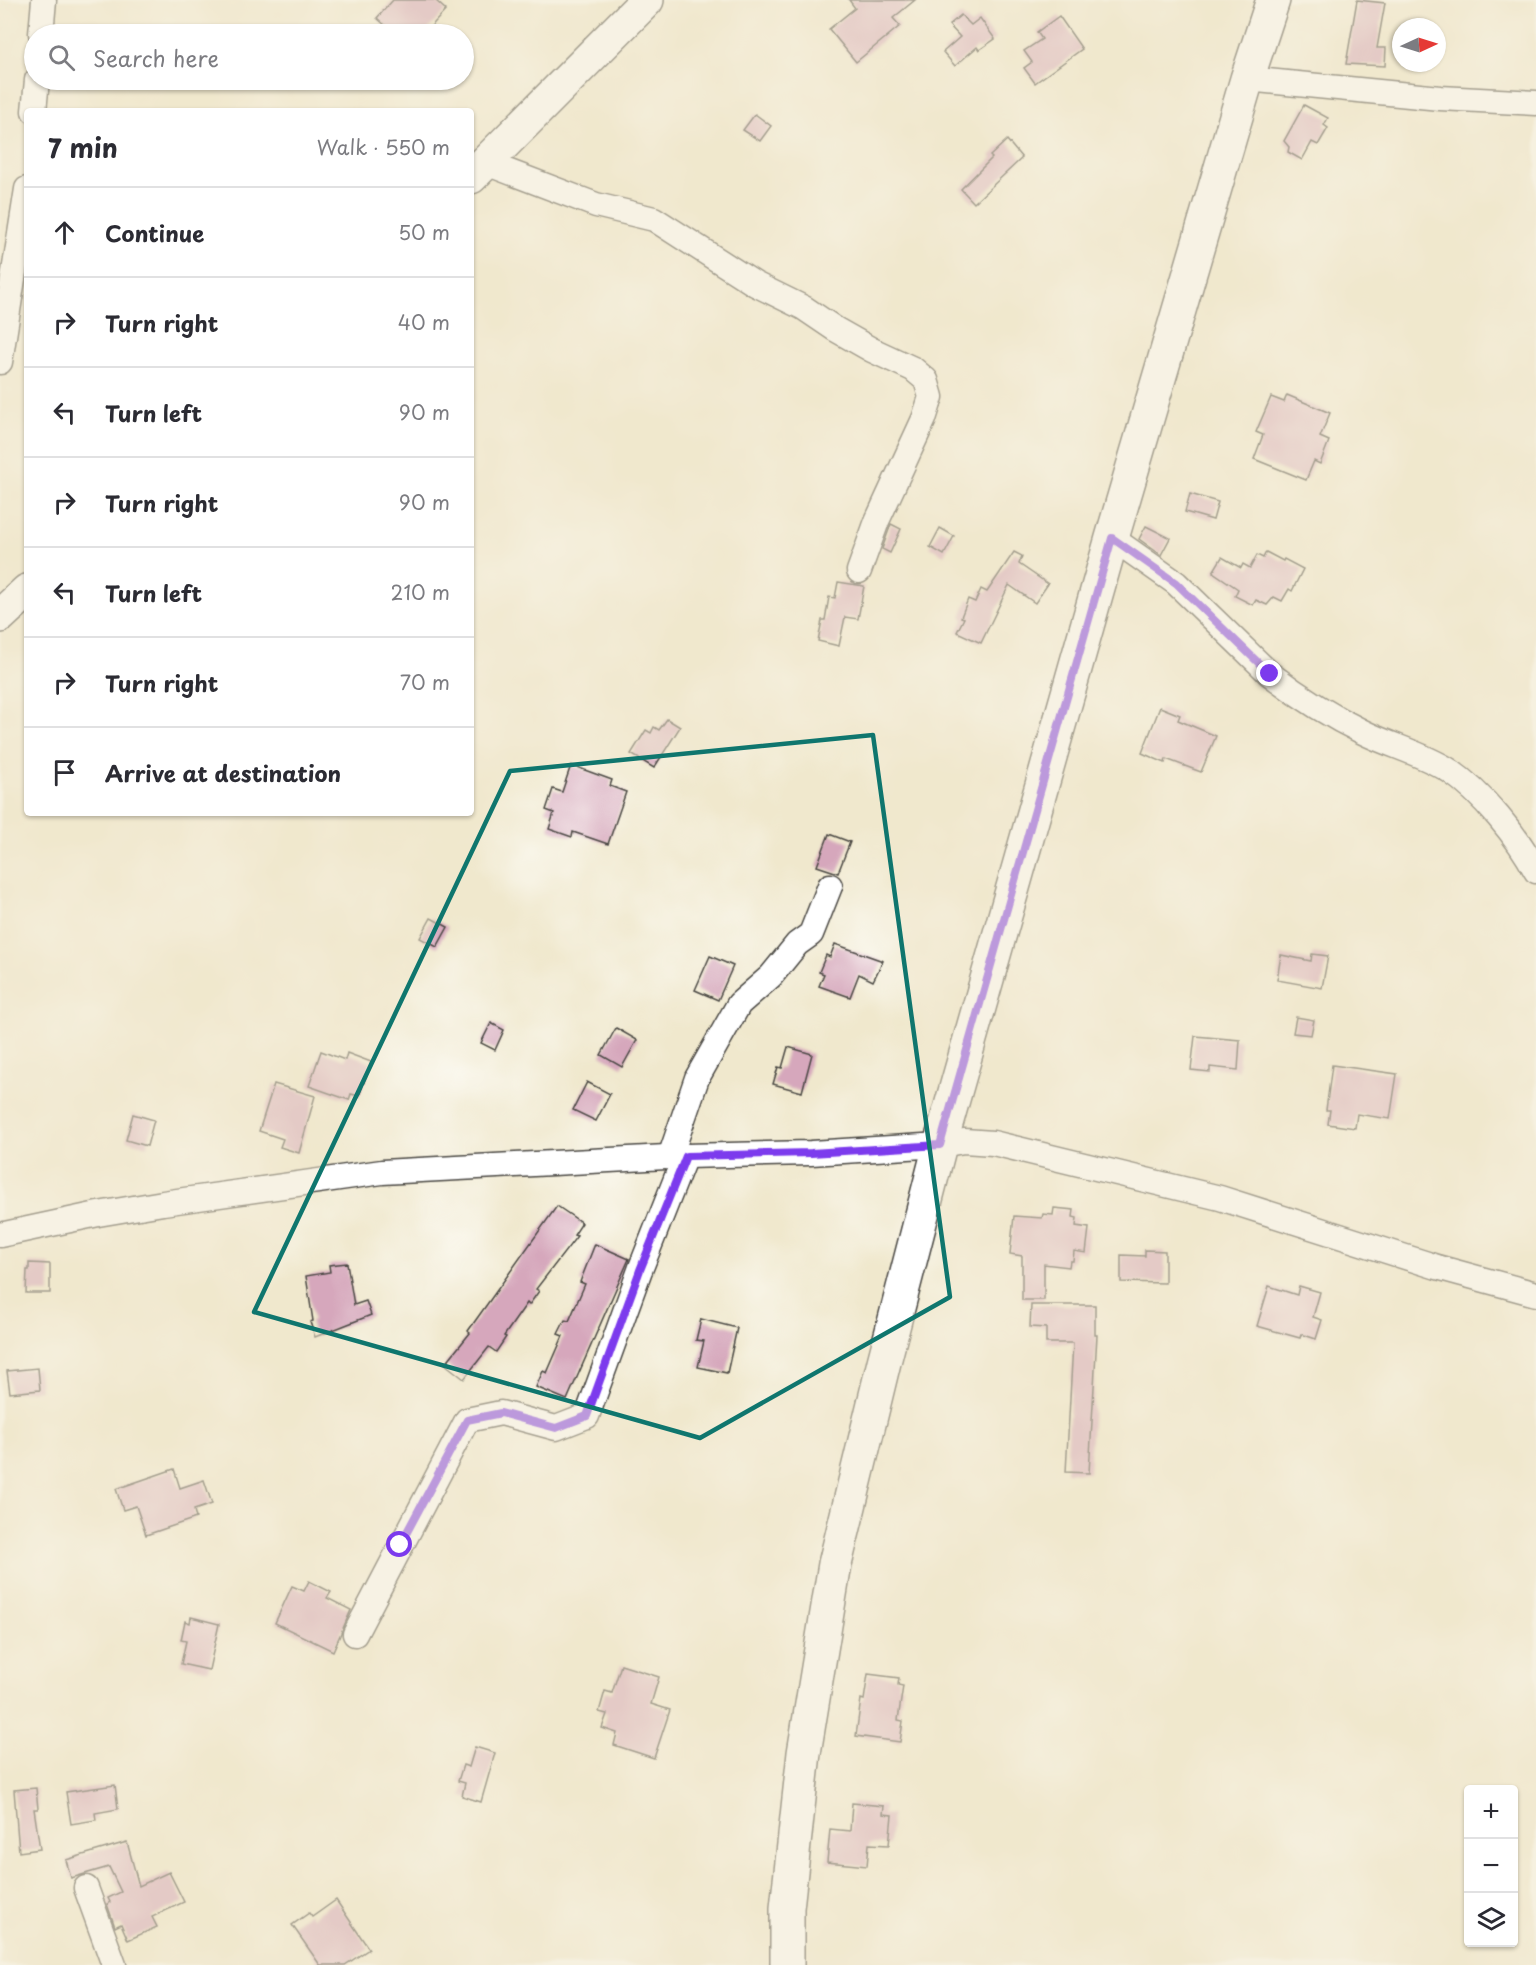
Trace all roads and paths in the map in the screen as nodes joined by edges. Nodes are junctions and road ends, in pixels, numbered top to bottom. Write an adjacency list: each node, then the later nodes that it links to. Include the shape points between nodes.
1 (44, 0): 4 (street)
2 (647, 0): 9 (street)
3 (1273, 0): 5 (street)
4 (42, 24)
5 (1247, 79): 7 (street); 12 (street)
6 (36, 90): 8 (street)
7 (1536, 103)
8 (34, 108)
9 (478, 170): 13 (street, via 654,219 755,284 913,369 926,380 931,397 924,419 877,521)
10 (24, 208): 11 (street)
11 (0, 362)
12 (1112, 538): 16 (street, via 1176,583 1286,686 1363,732 1449,771 1505,825); 18 (street)
13 (859, 572)
14 (24, 594): 15 (street)
15 (0, 616)
16 (1536, 871)
17 (830, 886): 19 (street, via 811,934 739,1004 697,1078)
18 (940, 1145): 19 (street); 21 (street, via 964,1141 993,1143 1208,1196); 25 (street, via 835,1564 804,1753 787,1908)
19 (678, 1157): 20 (street, via 382,1172 164,1203); 22 (street, via 587,1416 556,1428 501,1413 467,1420)
20 (0, 1235)
21 (1536, 1294)
22 (355, 1634)
23 (86, 1888): 24 (street)
24 (114, 1965)
25 (787, 1965)

